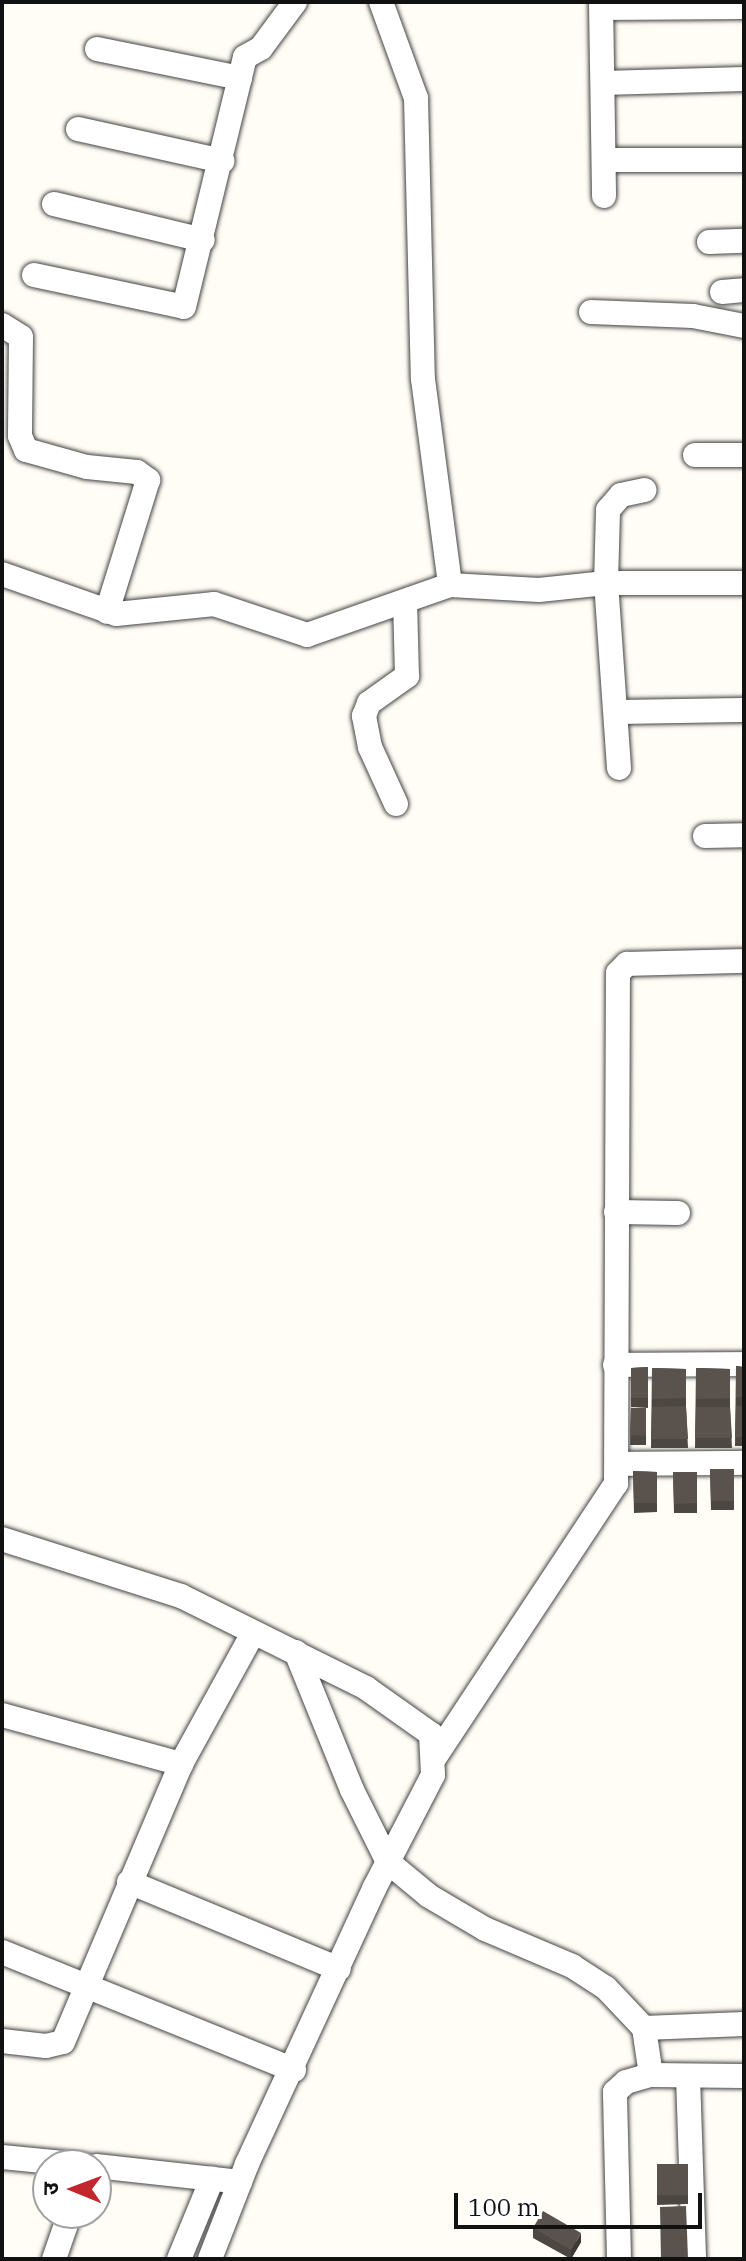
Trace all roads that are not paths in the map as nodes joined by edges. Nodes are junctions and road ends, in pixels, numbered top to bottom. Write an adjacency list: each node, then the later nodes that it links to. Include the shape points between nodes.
1 (295, 2): 6 (street, via 261,48 245,57)
2 (381, 2): 29 (street, via 416,98 423,379)
3 (602, 5): 4 (street); 8 (street)
4 (744, 7)
5 (97, 49): 6 (street)
6 (240, 78): 12 (street)
7 (744, 79): 8 (street)
8 (603, 83): 10 (street)
9 (78, 129): 12 (street)
10 (604, 160): 11 (street); 13 (street)
11 (744, 160)
12 (222, 161): 15 (street)
13 (604, 196)
14 (54, 204): 15 (street)
15 (203, 240): 18 (street, via 184,307)
16 (744, 241): 17 (street)
17 (709, 242)
18 (34, 275)
19 (591, 312): 21 (street, via 693,316)
20 (2, 325): 22 (street, via 21,337 20,436)
21 (744, 326)
22 (14, 449): 31 (street, via 87,467 137,472 148,480)
23 (695, 455): 24 (street)
24 (744, 455)
25 (644, 490): 27 (street, via 611,501)
26 (2, 574): 31 (street)
27 (606, 583): 28 (street); 29 (street, via 539,590); 33 (street)
28 (744, 583)
29 (450, 585): 30 (street)
30 (405, 602): 31 (street, via 307,635 214,604); 35 (street, via 407,676 369,703 364,716 370,747)
31 (107, 612)
32 (744, 710): 33 (street)
33 (616, 712): 34 (street)
34 (619, 768)
35 (396, 804)
36 (744, 835): 37 (street)
37 (705, 836)
38 (744, 961): 39 (street, via 627,964 618,973)
39 (616, 1212): 40 (street); 42 (street)
40 (678, 1213)
41 (744, 1364): 42 (street)
42 (615, 1365): 44 (street)
43 (744, 1463): 44 (street)
44 (618, 1464): 49 (street, via 612,1494 512,1635)
45 (2, 1539): 46 (street, via 181,1596)
46 (253, 1633): 47 (street); 50 (street)
47 (296, 1652): 49 (street, via 366,1688 431,1734); 51 (street, via 352,1790)
48 (2, 1715): 50 (street)
49 (435, 1757): 51 (street, via 433,1775)
50 (181, 1764): 52 (street)
51 (388, 1862): 54 (street); 57 (street, via 429,1896 485,1929 583,1973 606,1988)
52 (129, 1882): 54 (street); 55 (street)
53 (2, 1952): 55 (street)
54 (339, 1969): 59 (street)
55 (89, 1989): 58 (street, via 58,2045); 59 (street)
56 (744, 2024): 57 (street)
57 (644, 2028): 60 (street)
58 (2, 2041)
59 (294, 2070): 67 (street)
60 (651, 2075): 61 (street); 72 (street, via 626,2082 615,2092)
61 (688, 2076): 62 (street); 73 (street)
62 (744, 2076)
63 (2, 2157): 64 (street)
64 (32, 2160)
65 (112, 2168): 66 (street)
66 (212, 2179): 67 (street); 70 (street)
67 (240, 2182): 71 (street)
68 (64, 2229): 69 (street)
69 (54, 2259)
70 (179, 2259)
71 (210, 2259)
72 (619, 2259)
73 (694, 2259)

